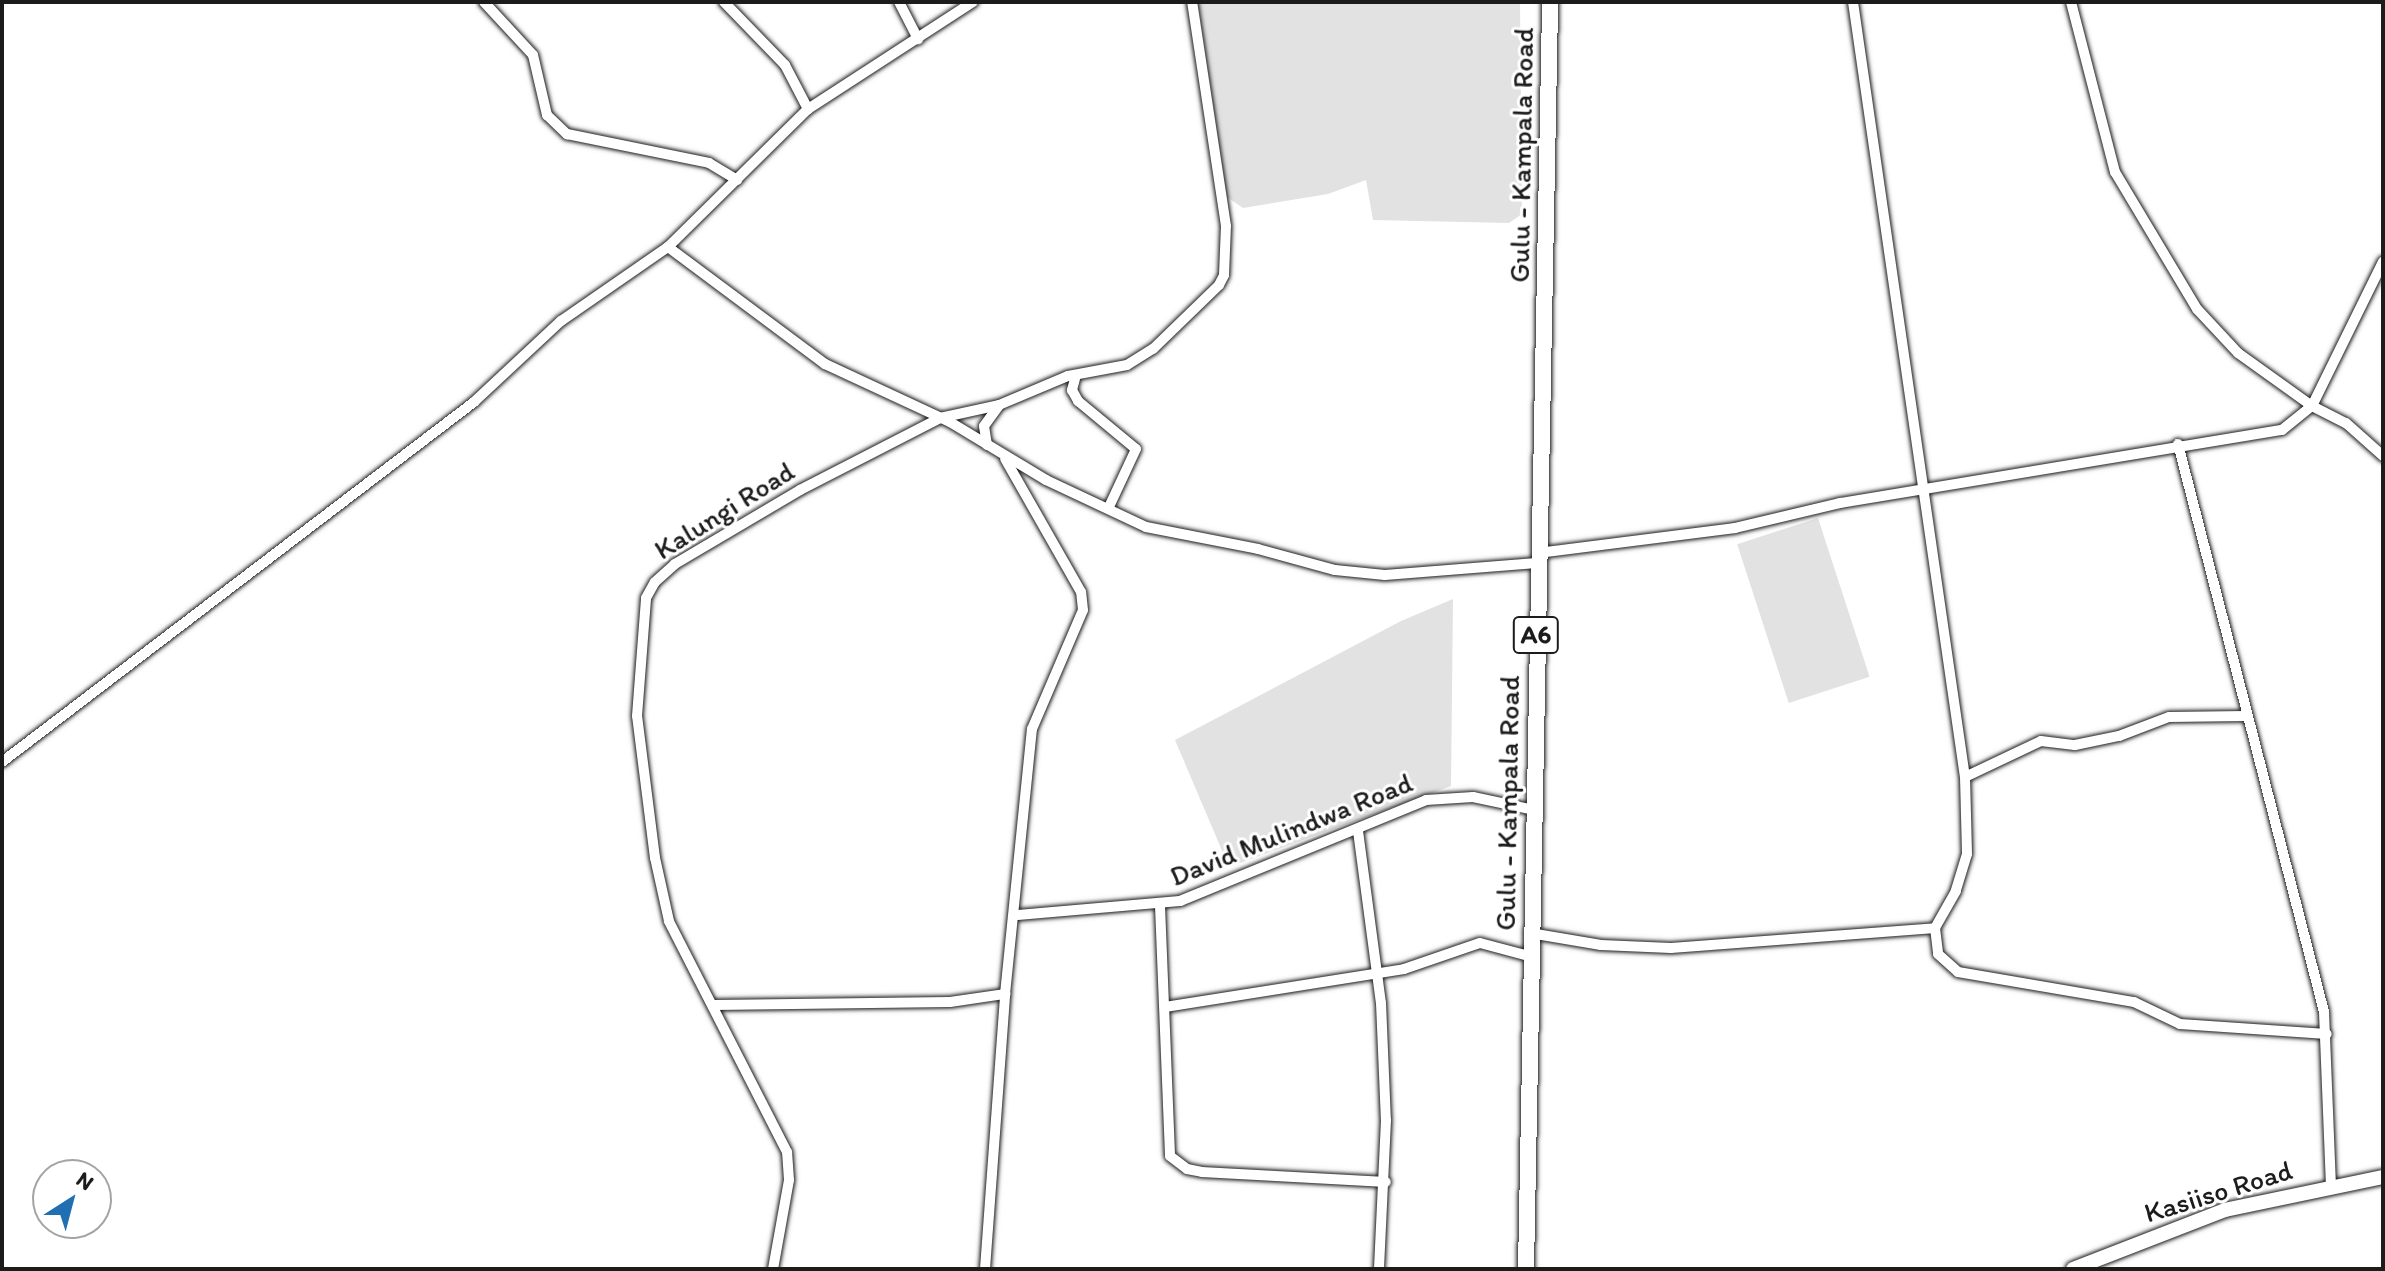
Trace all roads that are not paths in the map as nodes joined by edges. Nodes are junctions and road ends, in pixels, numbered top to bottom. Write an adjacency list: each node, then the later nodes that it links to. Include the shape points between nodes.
1 (484, 2): 11 (street, via 533,55 547,115 567,134 709,163)
2 (724, 2): 10 (street, via 785,65)
3 (899, 2): 9 (street)
4 (973, 2): 9 (street)
5 (1192, 2): 14 (street, Kalungi Road, via 1226,226 1224,275 1153,349 1113,371)
6 (1550, 2): 24 (main road, Gulu - Kampala Road / A6)
7 (1853, 2): 22 (street)
8 (2071, 2): 16 (street, via 2106,145 2126,198 2149,237 2214,331)
9 (918, 39): 10 (street)
10 (808, 109): 11 (street)
11 (737, 180): 12 (street)
12 (668, 247): 17 (street, via 825,364); 26 (street, via 561,321 474,402)
13 (2383, 262): 16 (street)
14 (1076, 375): 15 (street, Kalungi Road); 23 (street, via 1072,390 1078,401 1136,449)
15 (999, 405): 17 (street, Kalungi Road); 19 (street, via 986,420)
16 (2312, 406): 18 (street, via 2282,430); 20 (street, via 2346,423)
17 (940, 418): 19 (street); 37 (street, Kalungi Road, via 800,490 655,582 646,598 637,716 655,858 669,921)
18 (2178, 444): 22 (street); 25 (street)
19 (987, 445): 21 (street)
20 (2383, 456)
21 (1004, 457): 23 (street); 31 (street, via 1083,600 1079,621 1032,729)
22 (1923, 492): 24 (street); 27 (street, via 1956,687)
23 (1109, 507): 24 (street, via 1146,527 1335,570 1385,575)
24 (1537, 558): 28 (main road, Gulu - Kampala Road / A6)
25 (2245, 716): 27 (street, via 2169,717 2075,745 2041,741); 39 (street)
26 (2, 762)
27 (1965, 777): 32 (street, via 1967,854 1956,891)
28 (1534, 810): 29 (street, David Mulindwa Road, via 1473,797 1439,797); 33 (main road, Gulu - Kampala Road / A6)
29 (1358, 831): 30 (street, David Mulindwa Road); 35 (street)
30 (1160, 906): 31 (street, David Mulindwa Road); 38 (street)
31 (1017, 915): 36 (street)
32 (1935, 928): 33 (street, via 1671,948 1601,945); 39 (street, via 1938,954 1958,972 2134,1002 2180,1024)
33 (1530, 933): 34 (main road, Gulu - Kampala Road / A6)
34 (1529, 956): 35 (street, via 1480,943 1431,963); 46 (main road, Gulu - Kampala Road / A6)
35 (1377, 969): 38 (street, via 1280,992); 41 (street)
36 (1005, 994): 37 (street, via 950,1002); 44 (street)
37 (714, 1005): 43 (street, Kalungi Road, via 787,1152 789,1180)
38 (1165, 1007): 41 (street, via 1166,1126 1170,1156 1178,1163 1202,1172)
39 (2327, 1034): 42 (street)
40 (2383, 1177): 42 (main road, Kasiiso Road)
41 (1386, 1182): 45 (street)
42 (2331, 1186): 47 (main road, Kasiiso Road, via 2225,1210)
43 (773, 1269)
44 (985, 1269)
45 (1379, 1269)
46 (1526, 1269)
47 (2073, 1269)

